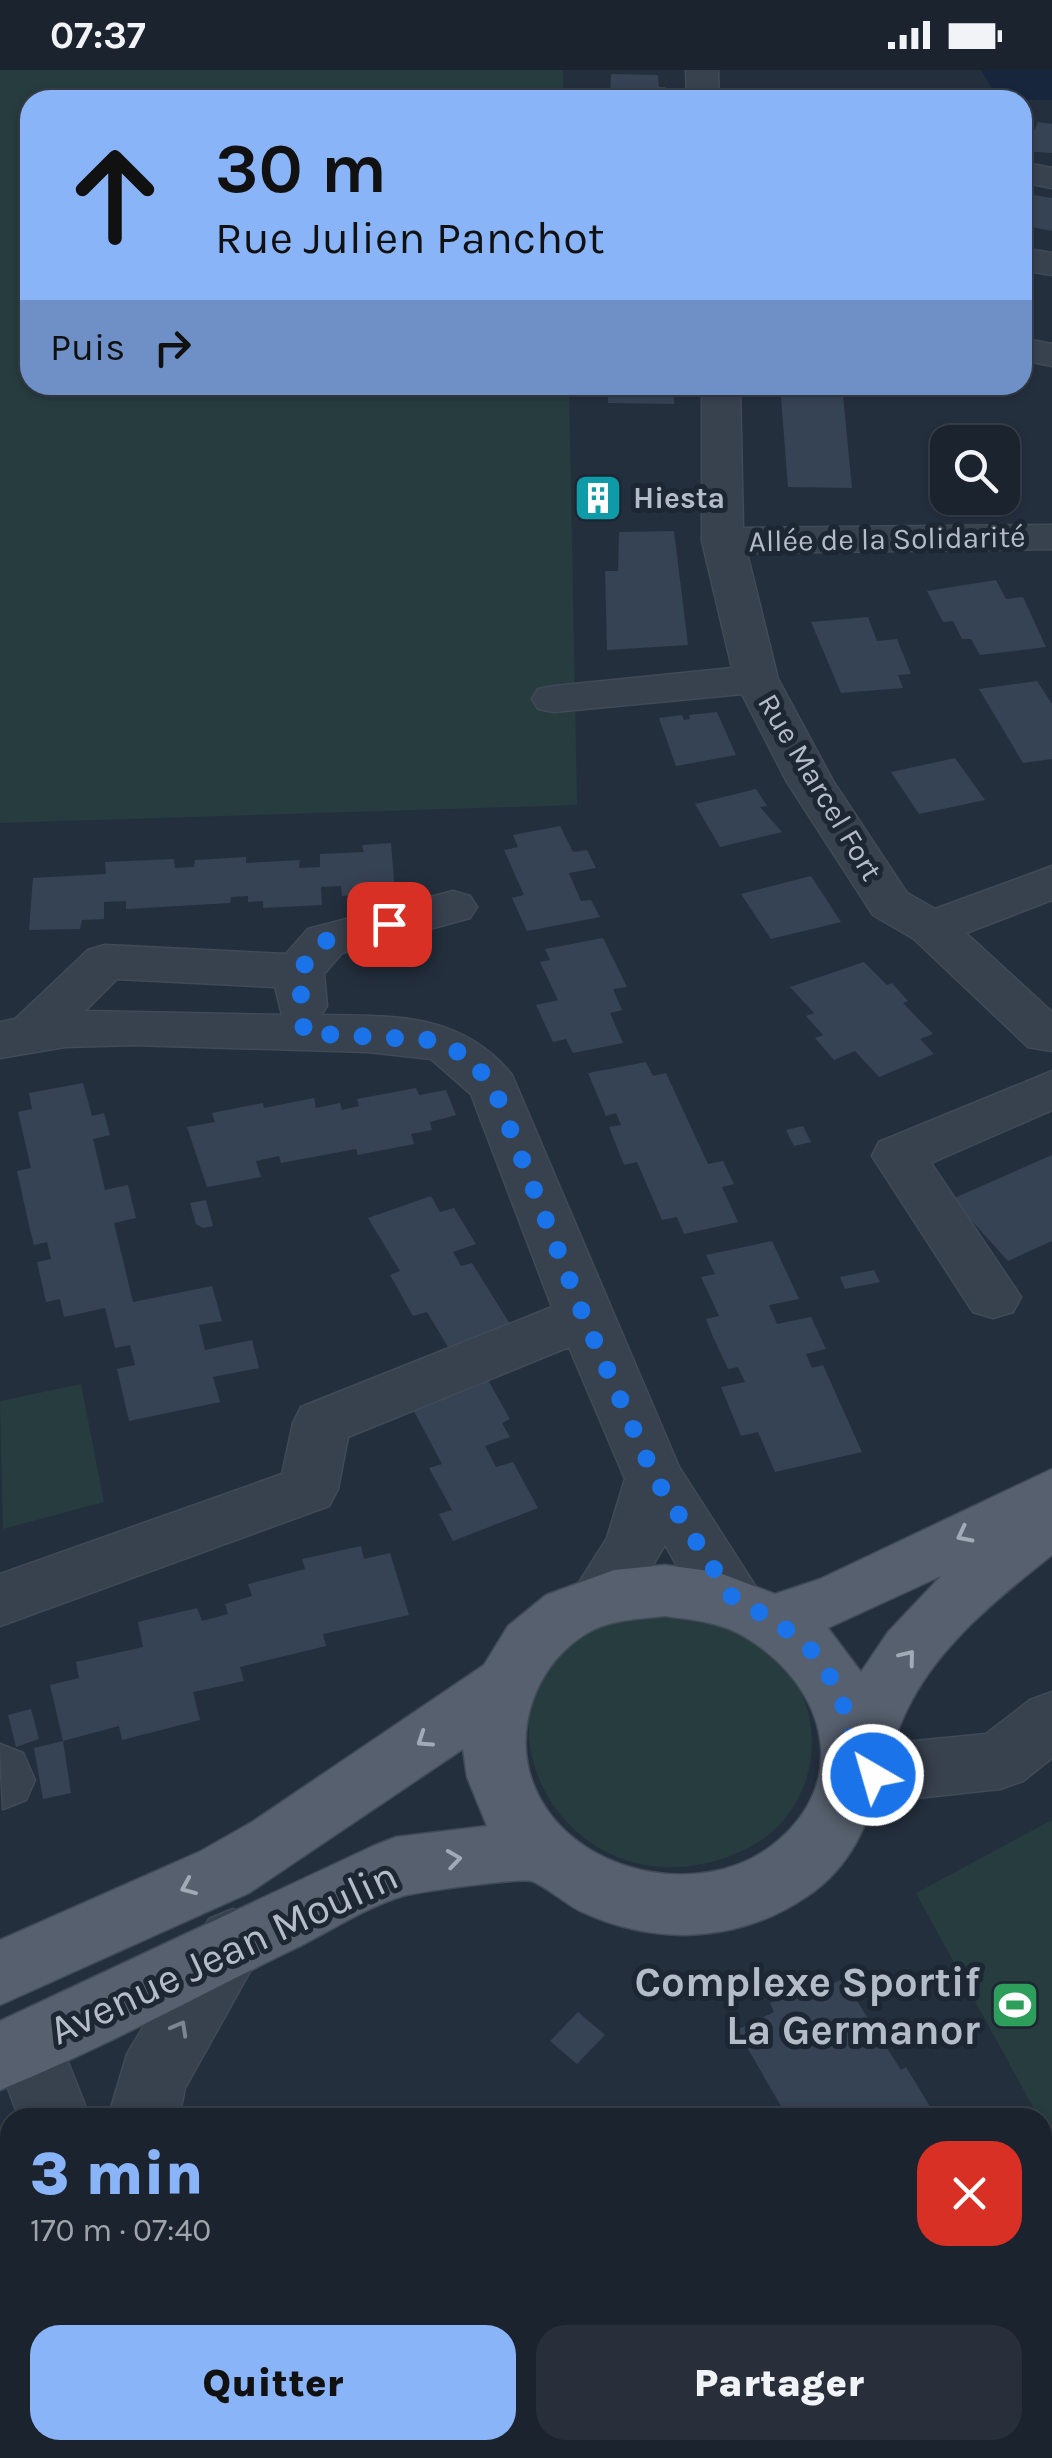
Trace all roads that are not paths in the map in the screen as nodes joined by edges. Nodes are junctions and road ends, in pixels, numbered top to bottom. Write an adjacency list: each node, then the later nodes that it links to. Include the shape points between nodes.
1 (721, 395): 3 (street, Rue Marcel Fort)
2 (1052, 537): 3 (street, Allée de la Solidarité)
3 (723, 540): 4 (street, Rue Marcel Fort)
4 (756, 679): 5 (street); 8 (street, Rue Marcel Fort, via 810,782 890,904)
5 (554, 699)
6 (1052, 882): 8 (street)
7 (453, 907): 9 (street, via 325,941)
8 (930, 928): 12 (street, Rue Marcel Fort)
9 (299, 971): 10 (street); 11 (street, via 105,962)
10 (304, 1033): 11 (street); 15 (street, via 430,1040 468,1056 494,1088)
11 (17, 1036)
12 (1046, 1036)
13 (1052, 1089): 14 (street, via 898,1156)
14 (992, 1297)
15 (584, 1317): 16 (street); 19 (street, via 322,1423 308,1490)
16 (655, 1478): 20 (street, via 634,1547); 21 (street)
17 (1052, 1492): 21 (main road, one-way to 21, via 840,1598)
18 (1052, 1522): 24 (main road, one-way to 18, via 892,1676 952,1602)
19 (0, 1600)
20 (599, 1600): 21 (main road, via 643,1590 690,1590); 22 (main road, via 528,1649)
21 (755, 1610): 24 (main road, via 811,1650 838,1688 851,1731)
22 (505, 1686): 25 (main road, via 494,1727 496,1770 512,1812); 26 (main road, Avenue Jean Moulin, one-way to 26, via 275,1844)
23 (1052, 1720): 24 (street, via 1000,1761)
24 (852, 1776): 25 (main road, via 835,1824 802,1864 756,1892 700,1906 640,1903 585,1883)
25 (540, 1850): 27 (main road, Avenue Jean Moulin, one-way to 25, via 396,1867)
26 (118, 1916): 28 (main road, Avenue Jean Moulin); 29 (main road, Avenue Jean Moulin)
27 (233, 1941): 29 (main road, Avenue Jean Moulin); 31 (street, one-way to 27, via 152,2078)
28 (0, 1973)
29 (13, 2050): 30 (street)
30 (49, 2108)
31 (145, 2108)

